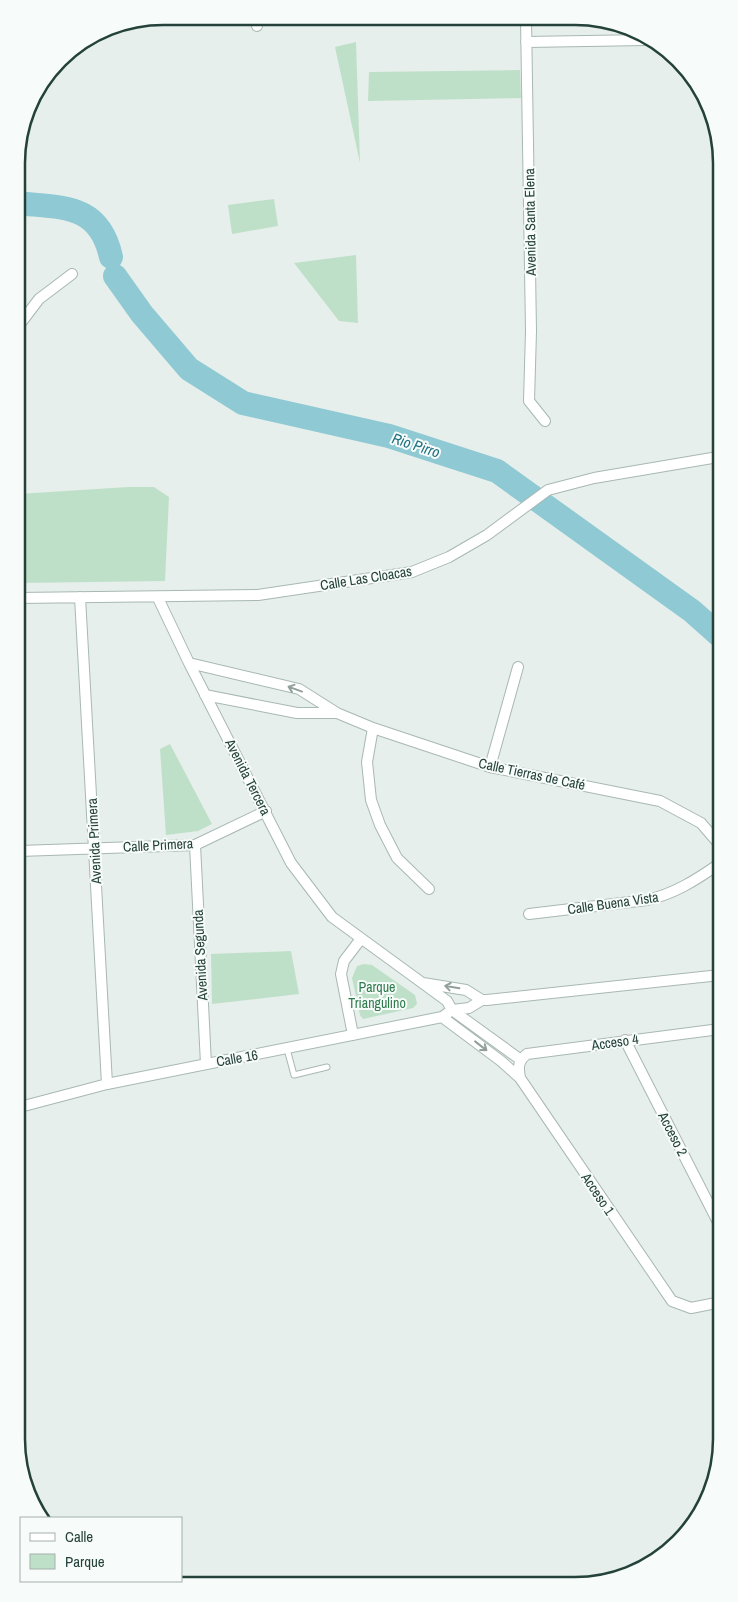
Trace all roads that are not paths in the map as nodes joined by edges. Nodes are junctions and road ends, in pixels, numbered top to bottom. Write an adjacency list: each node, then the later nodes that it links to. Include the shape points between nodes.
1 (526, 25): 3 (street, Avenida Santa Elena)
2 (638, 40): 3 (street)
3 (526, 42): 6 (street, Avenida Santa Elena, via 531,273 529,401)
4 (72, 274): 5 (street, via 39,299)
5 (25, 317)
6 (545, 421)
7 (713, 459): 10 (street, Calle Las Cloacas, via 594,478 548,490 487,535 449,557 412,572 258,596)
8 (80, 597): 9 (street, Calle Las Cloacas); 10 (street, Calle Las Cloacas); 20 (street, Avenida Primera)
9 (25, 598)
10 (158, 598): 11 (street, Avenida Tercera)
11 (189, 663): 13 (street, Avenida Tercera); 14 (street, Calle Tierras de Café, one-way to 11, via 299,689)
12 (518, 667): 16 (street)
13 (205, 695): 14 (street, Calle Tierras de Café, via 297,713); 17 (street, Avenida Tercera)
14 (337, 713): 15 (street, Calle Tierras de Café)
15 (373, 728): 16 (street, Calle Tierras de Café); 23 (street, via 367,762 371,800 397,858)
16 (490, 767): 18 (street, Calle Tierras de Café, via 660,801 701,823)
17 (266, 811): 19 (street, Calle Primera); 25 (street, Avenida Tercera, via 291,863 332,917)
18 (713, 837)
19 (195, 845): 20 (street, Calle Primera); 35 (street, Avenida Segunda)
20 (95, 848): 21 (street, Calle Primera); 38 (street, Avenida Primera)
21 (25, 851)
22 (713, 868): 24 (street, Calle Buena Vista, via 665,896)
23 (430, 889)
24 (528, 914)
25 (360, 940): 27 (street, Avenida Tercera); 32 (street, via 344,961 340,974)
26 (713, 976): 28 (street)
27 (418, 982): 28 (street, one-way to 27, via 466,990); 29 (street, Avenida Tercera, via 447,1001)
28 (482, 1000): 29 (street, via 469,1008)
29 (452, 1010): 30 (street, Calle 16); 37 (street, Avenida Tercera)
30 (442, 1017): 32 (street, Calle 16); 37 (street, one-way to 37, via 500,1061)
31 (713, 1030): 33 (street, Acceso 4)
32 (353, 1035): 34 (street, Calle 16)
33 (625, 1040): 37 (street, Acceso 4, via 527,1054); 40 (street, Acceso 2)
34 (288, 1049): 35 (street, Calle 16); 36 (lane, via 294,1075)
35 (206, 1064): 38 (street, Calle 16)
36 (326, 1067)
37 (520, 1068): 41 (street, Acceso 1, via 672,1301 691,1308)
38 (107, 1084): 39 (street, Calle 16)
39 (25, 1106)
40 (713, 1212)
41 (713, 1304)

